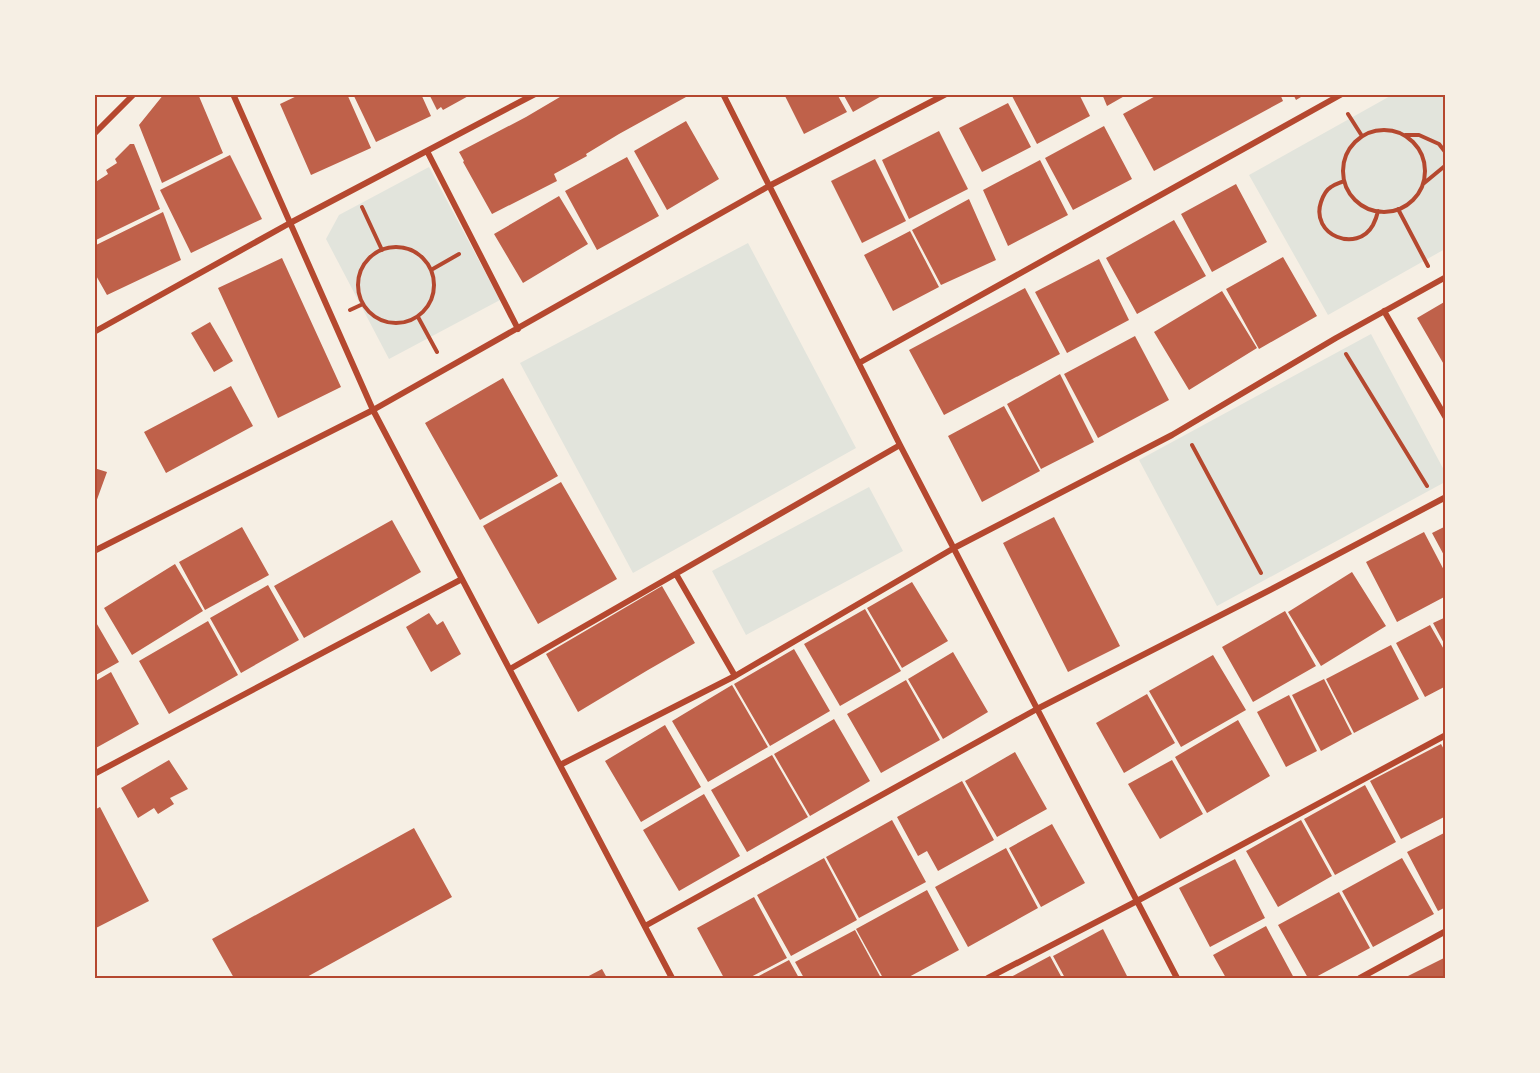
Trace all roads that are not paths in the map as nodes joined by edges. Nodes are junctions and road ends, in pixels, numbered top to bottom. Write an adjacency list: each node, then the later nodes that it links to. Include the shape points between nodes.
1 (134, 94): 7 (street)
2 (233, 94): 11 (street)
3 (535, 94): 9 (street)
4 (723, 94): 10 (street)
5 (946, 94): 10 (street)
6 (1342, 94): 16 (street)
7 (97, 127): 8 (street)
8 (94, 134)
9 (427, 151): 11 (street); 14 (street)
10 (769, 186): 14 (street); 16 (street)
11 (290, 223): 15 (street); 17 (street)
12 (1446, 277): 13 (street)
13 (1384, 311): 18 (street); 21 (street, via 1183,429)
14 (518, 329): 17 (street)
15 (94, 332)
16 (859, 363): 19 (street)
17 (373, 410): 22 (street); 24 (street)
18 (1446, 418)
19 (900, 445): 21 (street); 23 (street)
20 (1446, 497): 27 (street)
21 (954, 548): 26 (street); 27 (street)
22 (94, 551)
23 (676, 574): 25 (street); 26 (street)
24 (462, 579): 25 (street); 30 (street)
25 (510, 669): 29 (street)
26 (735, 676): 29 (street)
27 (1037, 709): 31 (street); 32 (street)
28 (1446, 735): 31 (street)
29 (560, 765): 32 (street)
30 (94, 774)
31 (1137, 902): 35 (street); 36 (street)
32 (645, 927): 34 (street)
33 (1446, 932): 37 (street)
34 (672, 978)
35 (987, 978)
36 (1177, 978)
37 (1360, 978)

